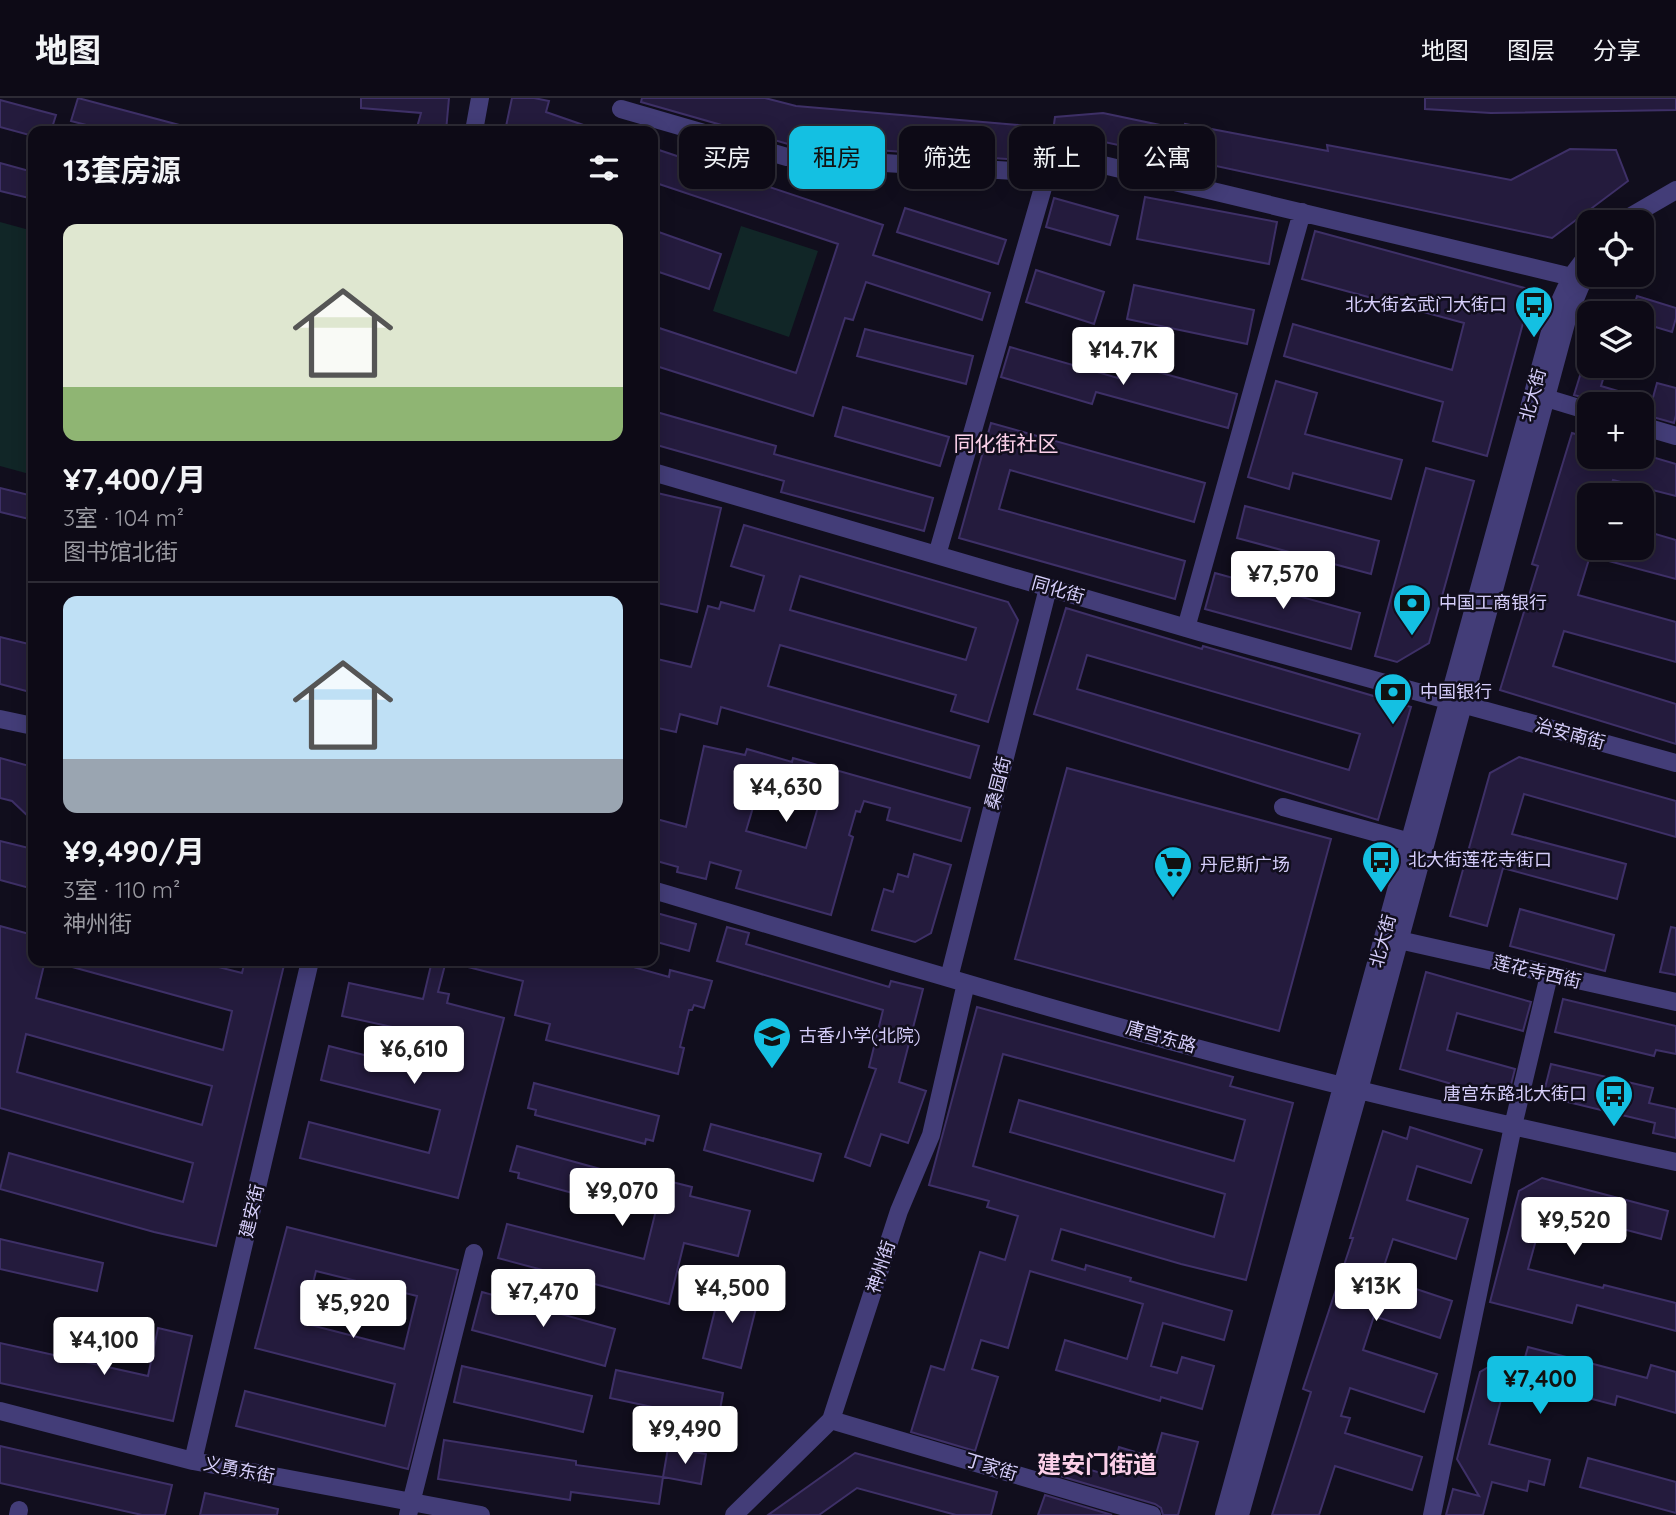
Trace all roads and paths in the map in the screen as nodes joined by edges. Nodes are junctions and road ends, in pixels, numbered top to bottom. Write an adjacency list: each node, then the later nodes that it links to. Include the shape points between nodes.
1 (480, 98): 3 (street)
2 (621, 109): 5 (street, via 787,157)
3 (475, 126)
4 (1105, 165): 10 (street)
5 (1009, 171)
6 (1043, 189): 20 (street)
7 (1676, 190): 9 (street)
8 (1676, 203): 11 (street)
9 (1642, 210)
10 (1301, 212): 12 (street); 22 (street)
11 (1654, 215)
12 (1577, 275)
13 (1577, 281): 23 (street, 北大街, via 1556,310)
14 (1577, 287): 15 (street, 北大街)
15 (1546, 398): 16 (street); 23 (street, 北大街)
16 (1577, 407)
17 (1654, 430): 18 (street)
18 (1676, 436)
19 (658, 473): 20 (street, 同化街)
20 (937, 555): 21 (street, 同化街)
21 (1048, 588): 22 (street, 同化街); 33 (street, 桑园街)
22 (1186, 628): 23 (street, 同化街)
23 (1456, 703): 26 (street, 治安南街); 28 (street, 北大街)
24 (0, 719): 25 (street)
25 (28, 725)
26 (1676, 763)
27 (1283, 807): 28 (street)
28 (1418, 844): 30 (street, 北大街); 36 (street, 北大街)
29 (658, 891): 33 (street, 唐宫东路)
30 (1399, 940): 32 (street, 莲花寺西街); 36 (street, 北大街)
31 (309, 966): 42 (street, 建安街)
32 (1549, 975): 35 (street, 莲花寺西街); 37 (street)
33 (949, 978): 34 (street, 唐宫东路)
34 (966, 983): 36 (street, 唐宫东路); 41 (street, 神州街, via 931,1135 899,1211)
35 (1676, 1002)
36 (1351, 1088): 37 (street, 唐宫东路); 47 (street, 北大街); 48 (street, 北大街)
37 (1513, 1126): 38 (street, 唐宫东路); 49 (street)
38 (1676, 1162)
39 (474, 1253): 43 (street)
40 (0, 1411): 42 (street, 义勇东街)
41 (831, 1420): 45 (street, 神州街); 46 (street, 丁家街)
42 (193, 1461): 43 (street, 义勇东街)
43 (410, 1509): 44 (street, 义勇东街)
44 (481, 1515)
45 (734, 1515)
46 (1152, 1515)
47 (1224, 1515)
48 (1240, 1515)
49 (1432, 1515)

